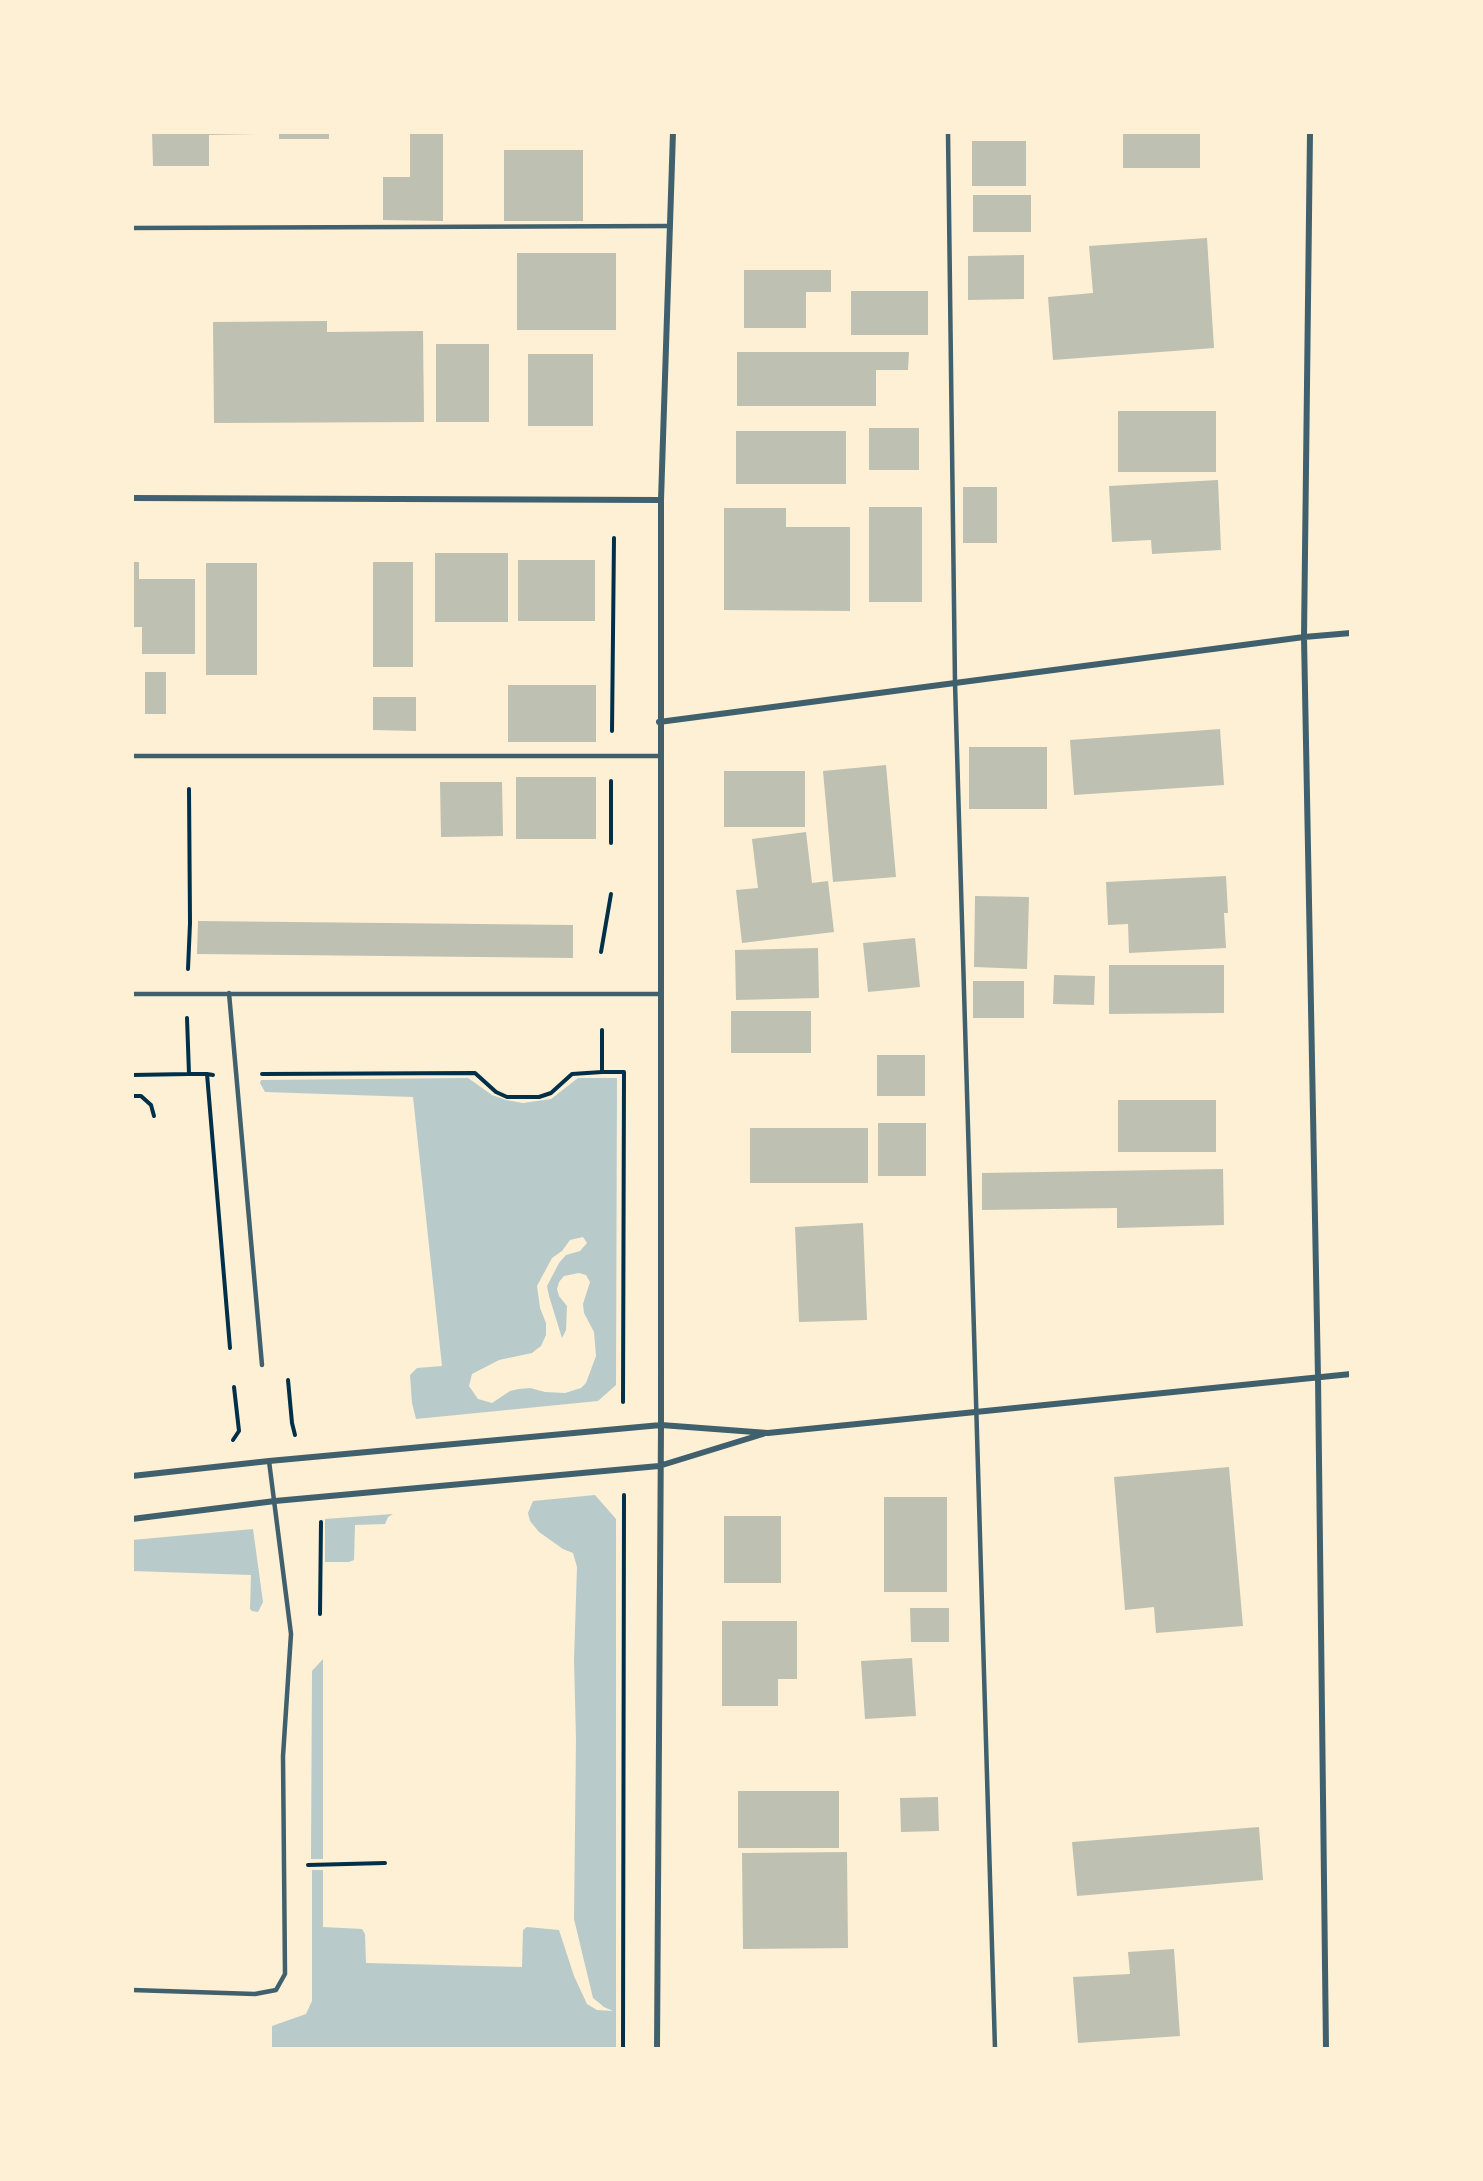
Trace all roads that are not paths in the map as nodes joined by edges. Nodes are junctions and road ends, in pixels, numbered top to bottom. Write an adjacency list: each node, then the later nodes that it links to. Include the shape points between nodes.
1 (673, 132): 4 (street)
2 (948, 132): 10 (lane)
3 (1310, 132): 9 (street)
4 (670, 226): 5 (lane); 7 (street)
5 (132, 228)
6 (132, 498): 7 (street)
7 (661, 501): 11 (street)
8 (1351, 633): 9 (street)
9 (1304, 637): 10 (street); 19 (street)
10 (955, 683): 11 (street); 20 (lane)
11 (659, 722): 13 (street)
12 (132, 756): 13 (lane)
13 (659, 756): 16 (street)
14 (229, 993): 15 (lane); 16 (lane); 17 (lane)
15 (132, 994)
16 (659, 994): 21 (street)
17 (262, 1365)
18 (1351, 1374): 19 (street)
19 (1318, 1377): 20 (street); 31 (street)
20 (976, 1412): 22 (street); 30 (lane)
21 (661, 1425): 22 (street); 23 (street); 24 (street)
22 (768, 1433): 24 (street)
23 (269, 1461): 25 (street); 26 (lane)
24 (659, 1466): 26 (street); 29 (street)
25 (132, 1476)
26 (275, 1501): 27 (street); 28 (lane, via 291,1634 283,1756 285,1974 276,1990 255,1994)
27 (132, 1519)
28 (132, 1990)
29 (657, 2049)
30 (995, 2049)
31 (1326, 2049)

